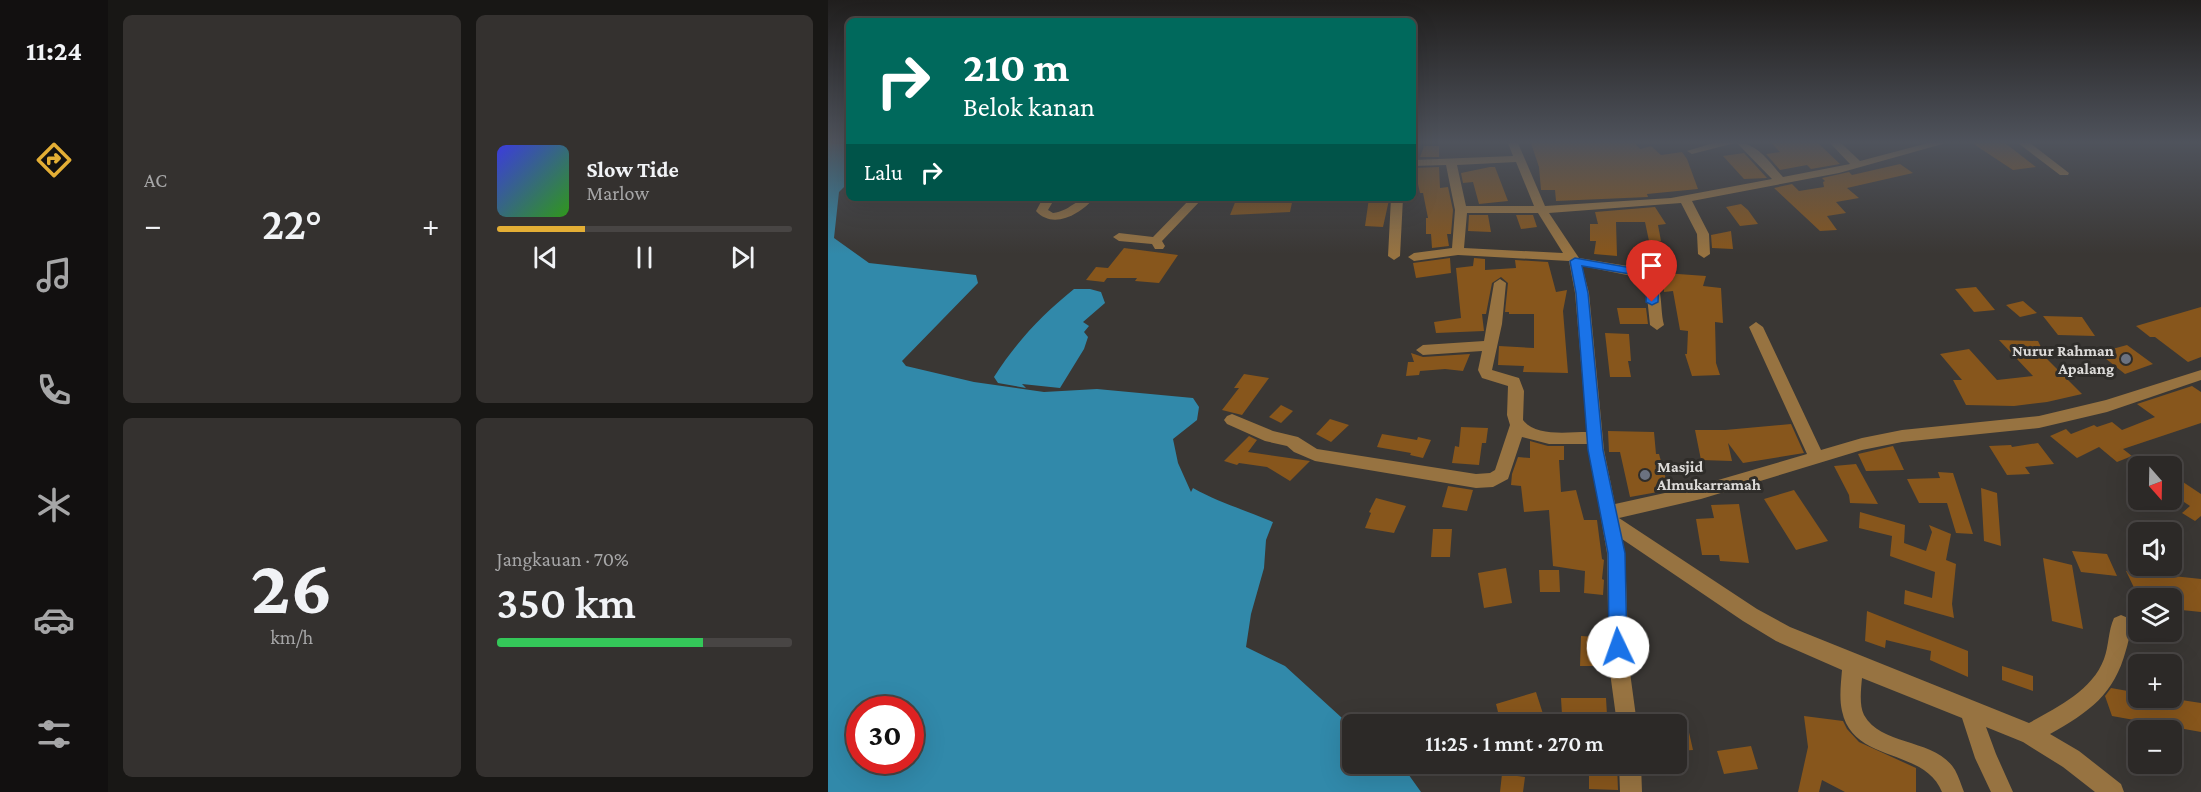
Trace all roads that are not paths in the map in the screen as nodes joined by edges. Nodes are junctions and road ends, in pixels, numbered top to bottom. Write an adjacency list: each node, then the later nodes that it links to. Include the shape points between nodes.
1 (1455, 180): 11 (street)
2 (1529, 180): 10 (street)
3 (1784, 180): 4 (street)
4 (1779, 181): 5 (street)
5 (1685, 199): 10 (street); 14 (street, via 1704,234)
6 (1047, 201): 7 (street, via 1042,211 1054,216 1071,213)
7 (1085, 201)
8 (1194, 201): 12 (street, via 1157,244)
9 (1397, 201): 15 (street)
10 (1541, 209): 11 (street); 17 (street)
11 (1461, 210): 13 (street)
12 (1119, 237)
13 (1458, 251): 16 (street); 17 (street)
14 (1704, 254)
15 (1394, 256)
16 (1414, 257)
17 (1574, 259): 19 (street, via 1649,276); 26 (street, via 1582,293)
18 (1500, 283): 21 (street)
19 (1657, 325)
20 (1756, 327): 27 (street)
21 (1490, 345): 22 (street); 25 (street, via 1485,370 1514,382)
22 (1423, 350)
23 (2201, 375): 27 (street, via 2062,417 1876,441)
24 (1232, 420): 25 (street, via 1271,437 1292,441 1315,455 1488,482 1502,474)
25 (1517, 427): 26 (street, via 1530,435)
26 (1594, 438): 28 (street)
27 (1817, 459): 28 (street)
28 (1610, 517): 30 (street, via 1750,615); 32 (street, via 1616,553 1619,665)
29 (2121, 624): 33 (street, via 2118,651 2106,678 2079,704)
30 (1852, 664): 31 (street); 36 (street, via 1852,710 1859,726 1871,736 1935,765 1951,783)
31 (1971, 712): 33 (street); 37 (street)
32 (1626, 714)
33 (2030, 734): 38 (street)
34 (1630, 774): 35 (street)
35 (1631, 792)
36 (1953, 792)
37 (2002, 792)
38 (2113, 792)

